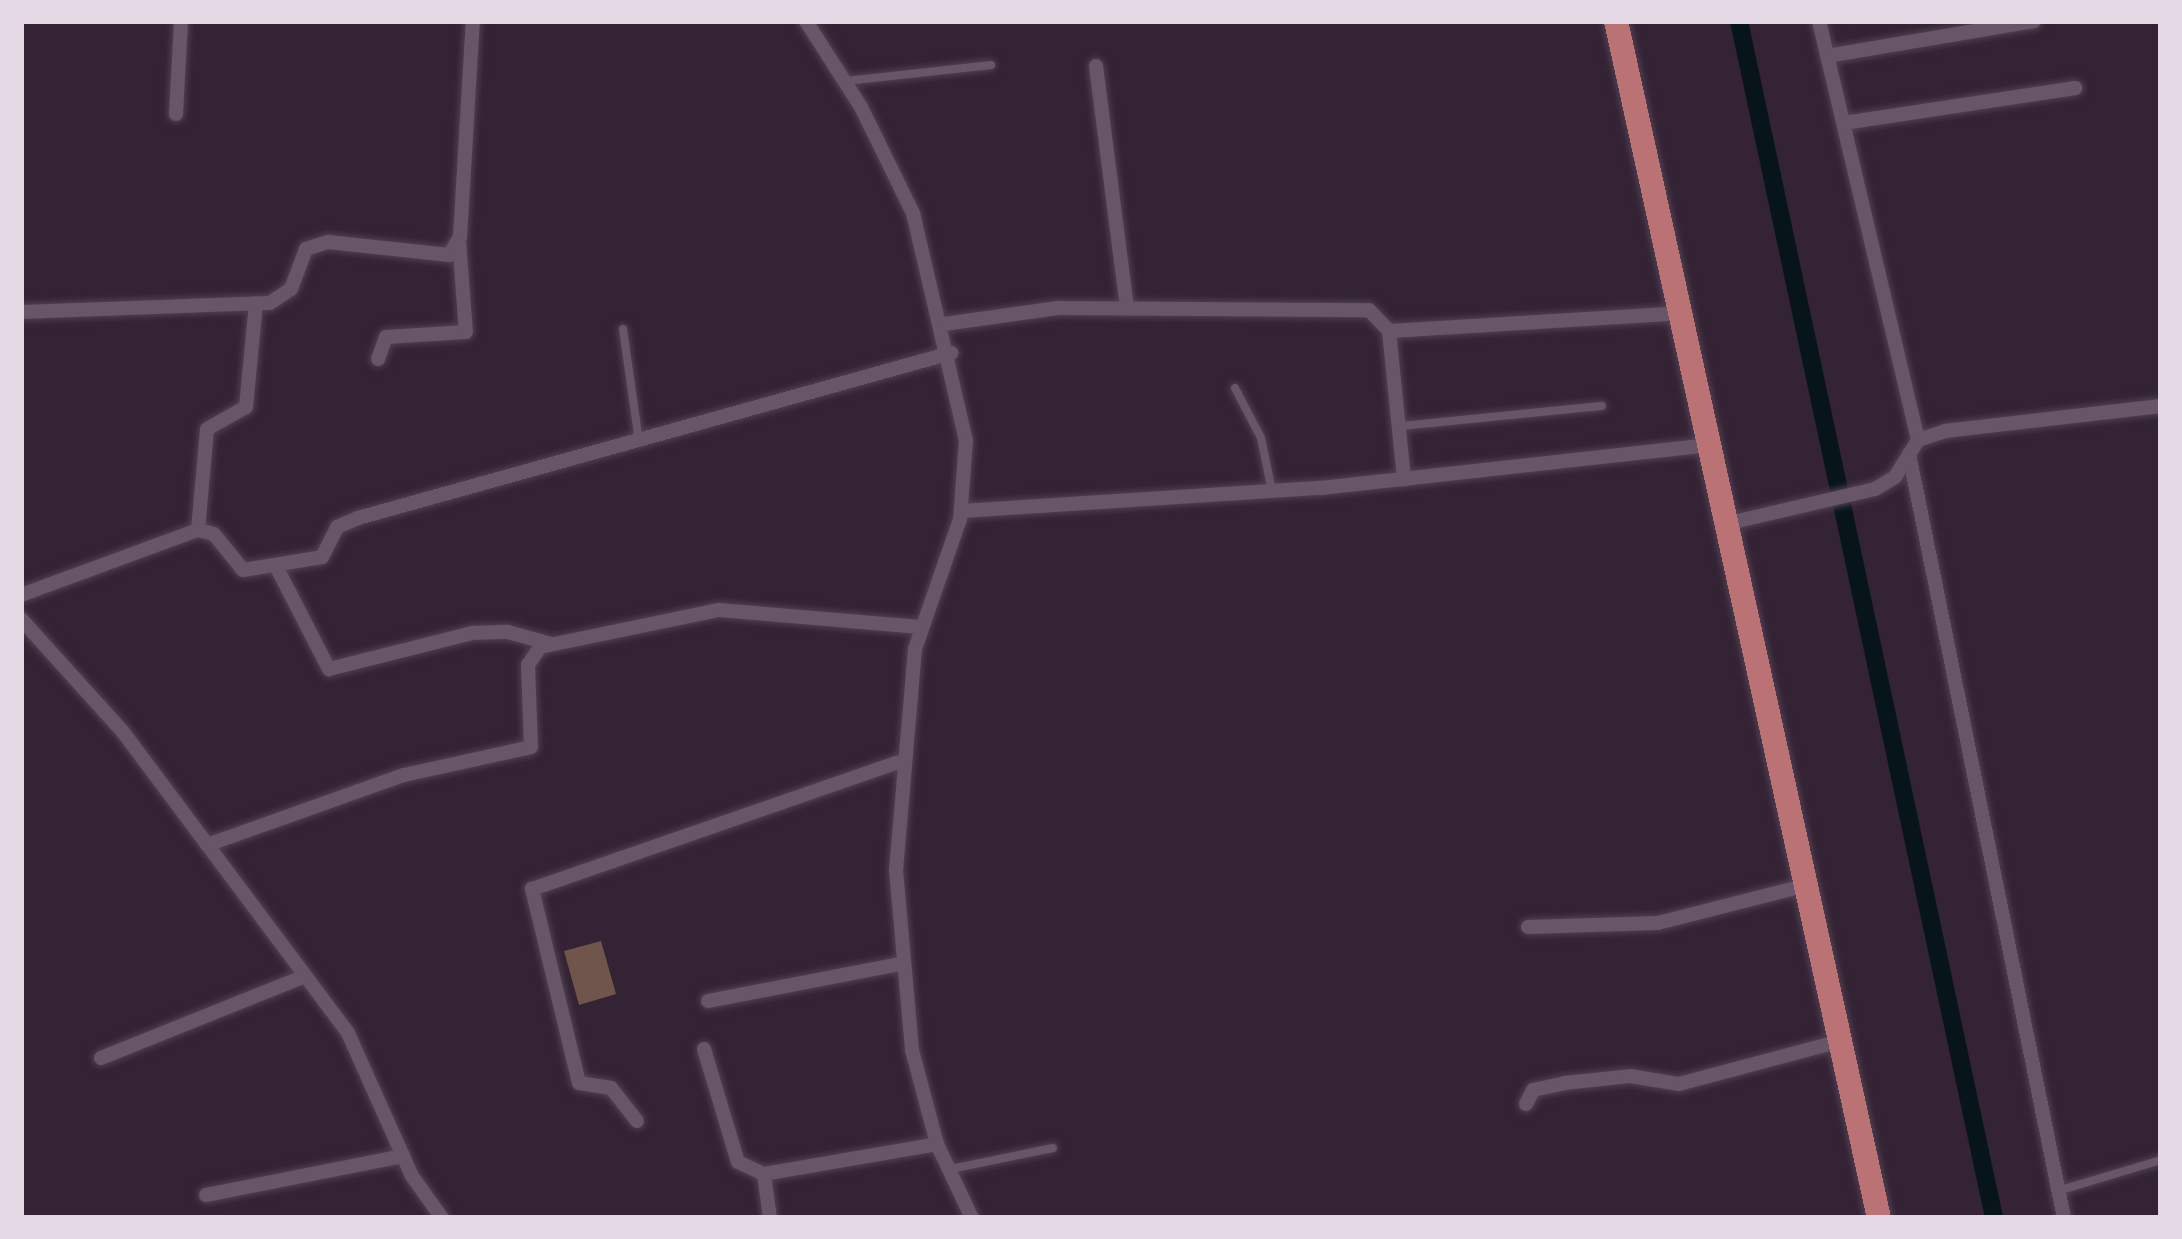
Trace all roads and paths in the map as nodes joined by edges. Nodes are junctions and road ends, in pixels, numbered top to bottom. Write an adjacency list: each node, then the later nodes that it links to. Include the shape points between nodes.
1 (181, 21): 12 (street)
2 (473, 21): 14 (street)
3 (806, 21): 10 (street)
4 (1616, 21): 18 (highway)
5 (1819, 21): 7 (street)
6 (2034, 21): 7 (street)
7 (1827, 56): 13 (street)
8 (991, 64): 10 (lane)
9 (1096, 66): 16 (street)
10 (847, 81): 19 (street, via 913,213)
11 (2075, 88): 13 (street)
12 (176, 114)
13 (1844, 123): 30 (street)
14 (459, 242): 15 (street, via 439,257 316,244 299,260 283,298); 23 (street, via 466,332 386,337)
15 (256, 303): 17 (street); 35 (street, via 246,407 207,429)
16 (1127, 308): 19 (street, via 1016,311); 21 (street, via 1339,304 1369,310)
17 (21, 312)
18 (1681, 313): 21 (street); 29 (highway)
19 (944, 324): 22 (street)
20 (623, 329): 28 (lane)
21 (1389, 331): 27 (street)
22 (951, 353): 28 (street); 33 (street, via 966,440)
23 (378, 359)
24 (1235, 388): 32 (lane, via 1261,438)
25 (1602, 406): 27 (lane)
26 (2161, 406): 30 (street, via 1976,425)
27 (1400, 426): 31 (street)
28 (639, 443): 36 (street, via 341,524 330,554)
29 (1710, 445): 31 (street); 34 (highway)
30 (1914, 447): 34 (street, via 1875,489); 59 (street)
31 (1404, 478): 32 (street)
32 (1272, 491): 33 (street)
33 (961, 511): 39 (street)
34 (1729, 523): 43 (highway)
35 (198, 530): 36 (street, via 214,534 243,570); 37 (street)
36 (277, 568): 40 (street, via 329,669 472,633)
37 (21, 595)
38 (21, 619): 42 (street, via 122,732)
39 (920, 627): 40 (street, via 719,610); 41 (street)
40 (551, 644): 42 (street, via 534,651 528,665 531,747 404,775)
41 (899, 762): 45 (street); 52 (street, via 532,889 579,1083 617,1092)
42 (207, 845): 46 (street)
43 (1807, 885): 44 (street, via 1658,923); 48 (highway)
44 (1528, 927)
45 (901, 964): 47 (street); 53 (street, via 912,1050)
46 (304, 976): 50 (street); 55 (street, via 359,1051)
47 (708, 1001)
48 (1841, 1041): 51 (street, via 1679,1084 1630,1076 1565,1083 1533,1090); 64 (highway)
49 (704, 1049): 58 (street, via 738,1162)
50 (101, 1058)
51 (1526, 1104)
52 (637, 1121)
53 (937, 1144): 57 (street); 58 (street)
54 (1053, 1148): 57 (lane)
55 (403, 1156): 60 (street); 61 (street)
56 (2161, 1160): 59 (lane)
57 (948, 1169): 63 (street)
58 (764, 1174): 62 (street)
59 (2059, 1191): 65 (street)
60 (206, 1195)
61 (442, 1218)
62 (770, 1218)
63 (973, 1218)
64 (1879, 1218)
65 (2064, 1218)

